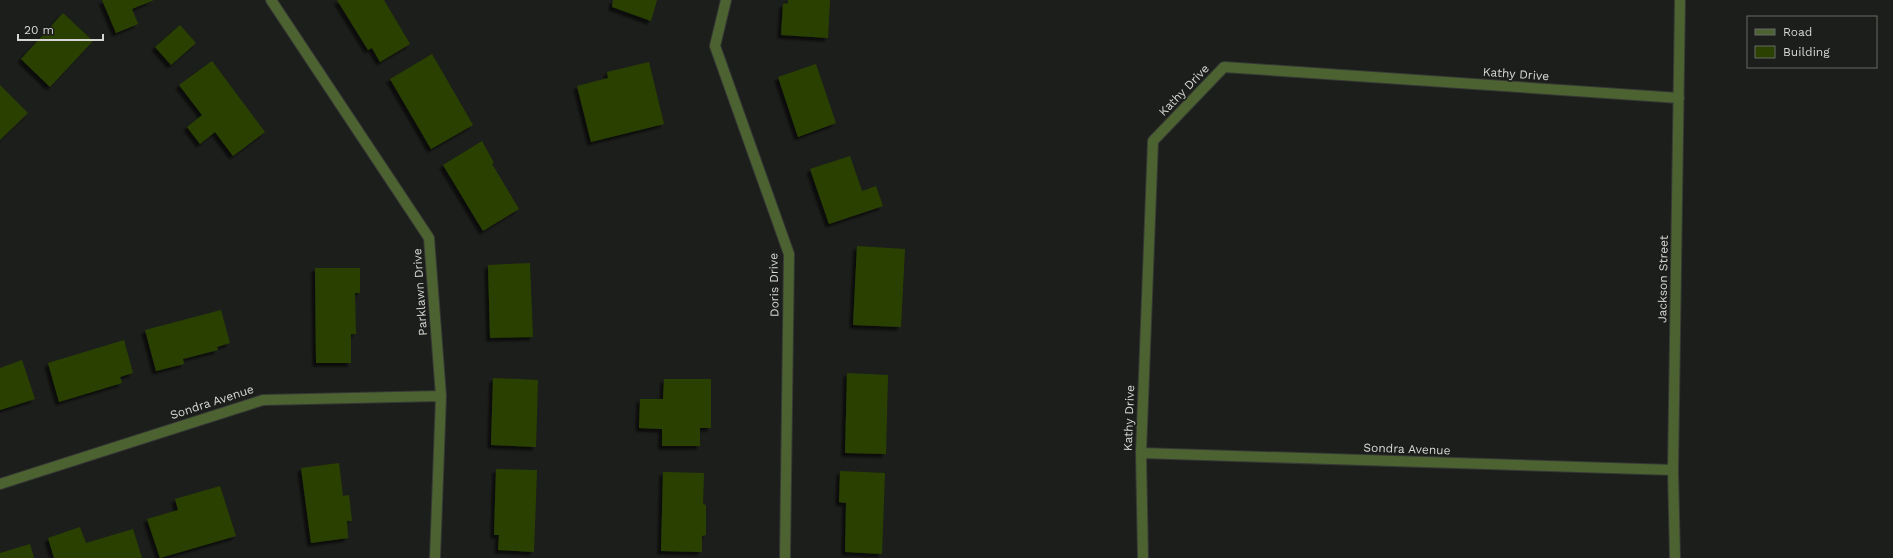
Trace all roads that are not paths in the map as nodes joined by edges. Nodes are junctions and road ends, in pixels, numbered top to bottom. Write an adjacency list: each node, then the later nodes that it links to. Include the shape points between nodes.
1 (271, 0): 5 (street, Parklawn Drive, via 429,238)
2 (726, 0): 10 (street, Doris Drive, via 715,46 789,254)
3 (1680, 0): 4 (street, Jackson Street)
4 (1679, 98): 6 (street, Kathy Drive, via 1224,67 1153,141); 7 (street, Jackson Street)
5 (441, 396): 8 (street, Sondra Avenue, via 263,400); 9 (street, Parklawn Drive)
6 (1141, 453): 7 (street, Sondra Avenue); 11 (street, Kathy Drive)
7 (1673, 470): 12 (street, Jackson Street)
8 (0, 484)
9 (435, 558)
10 (785, 558)
11 (1143, 558)
12 (1675, 558)

